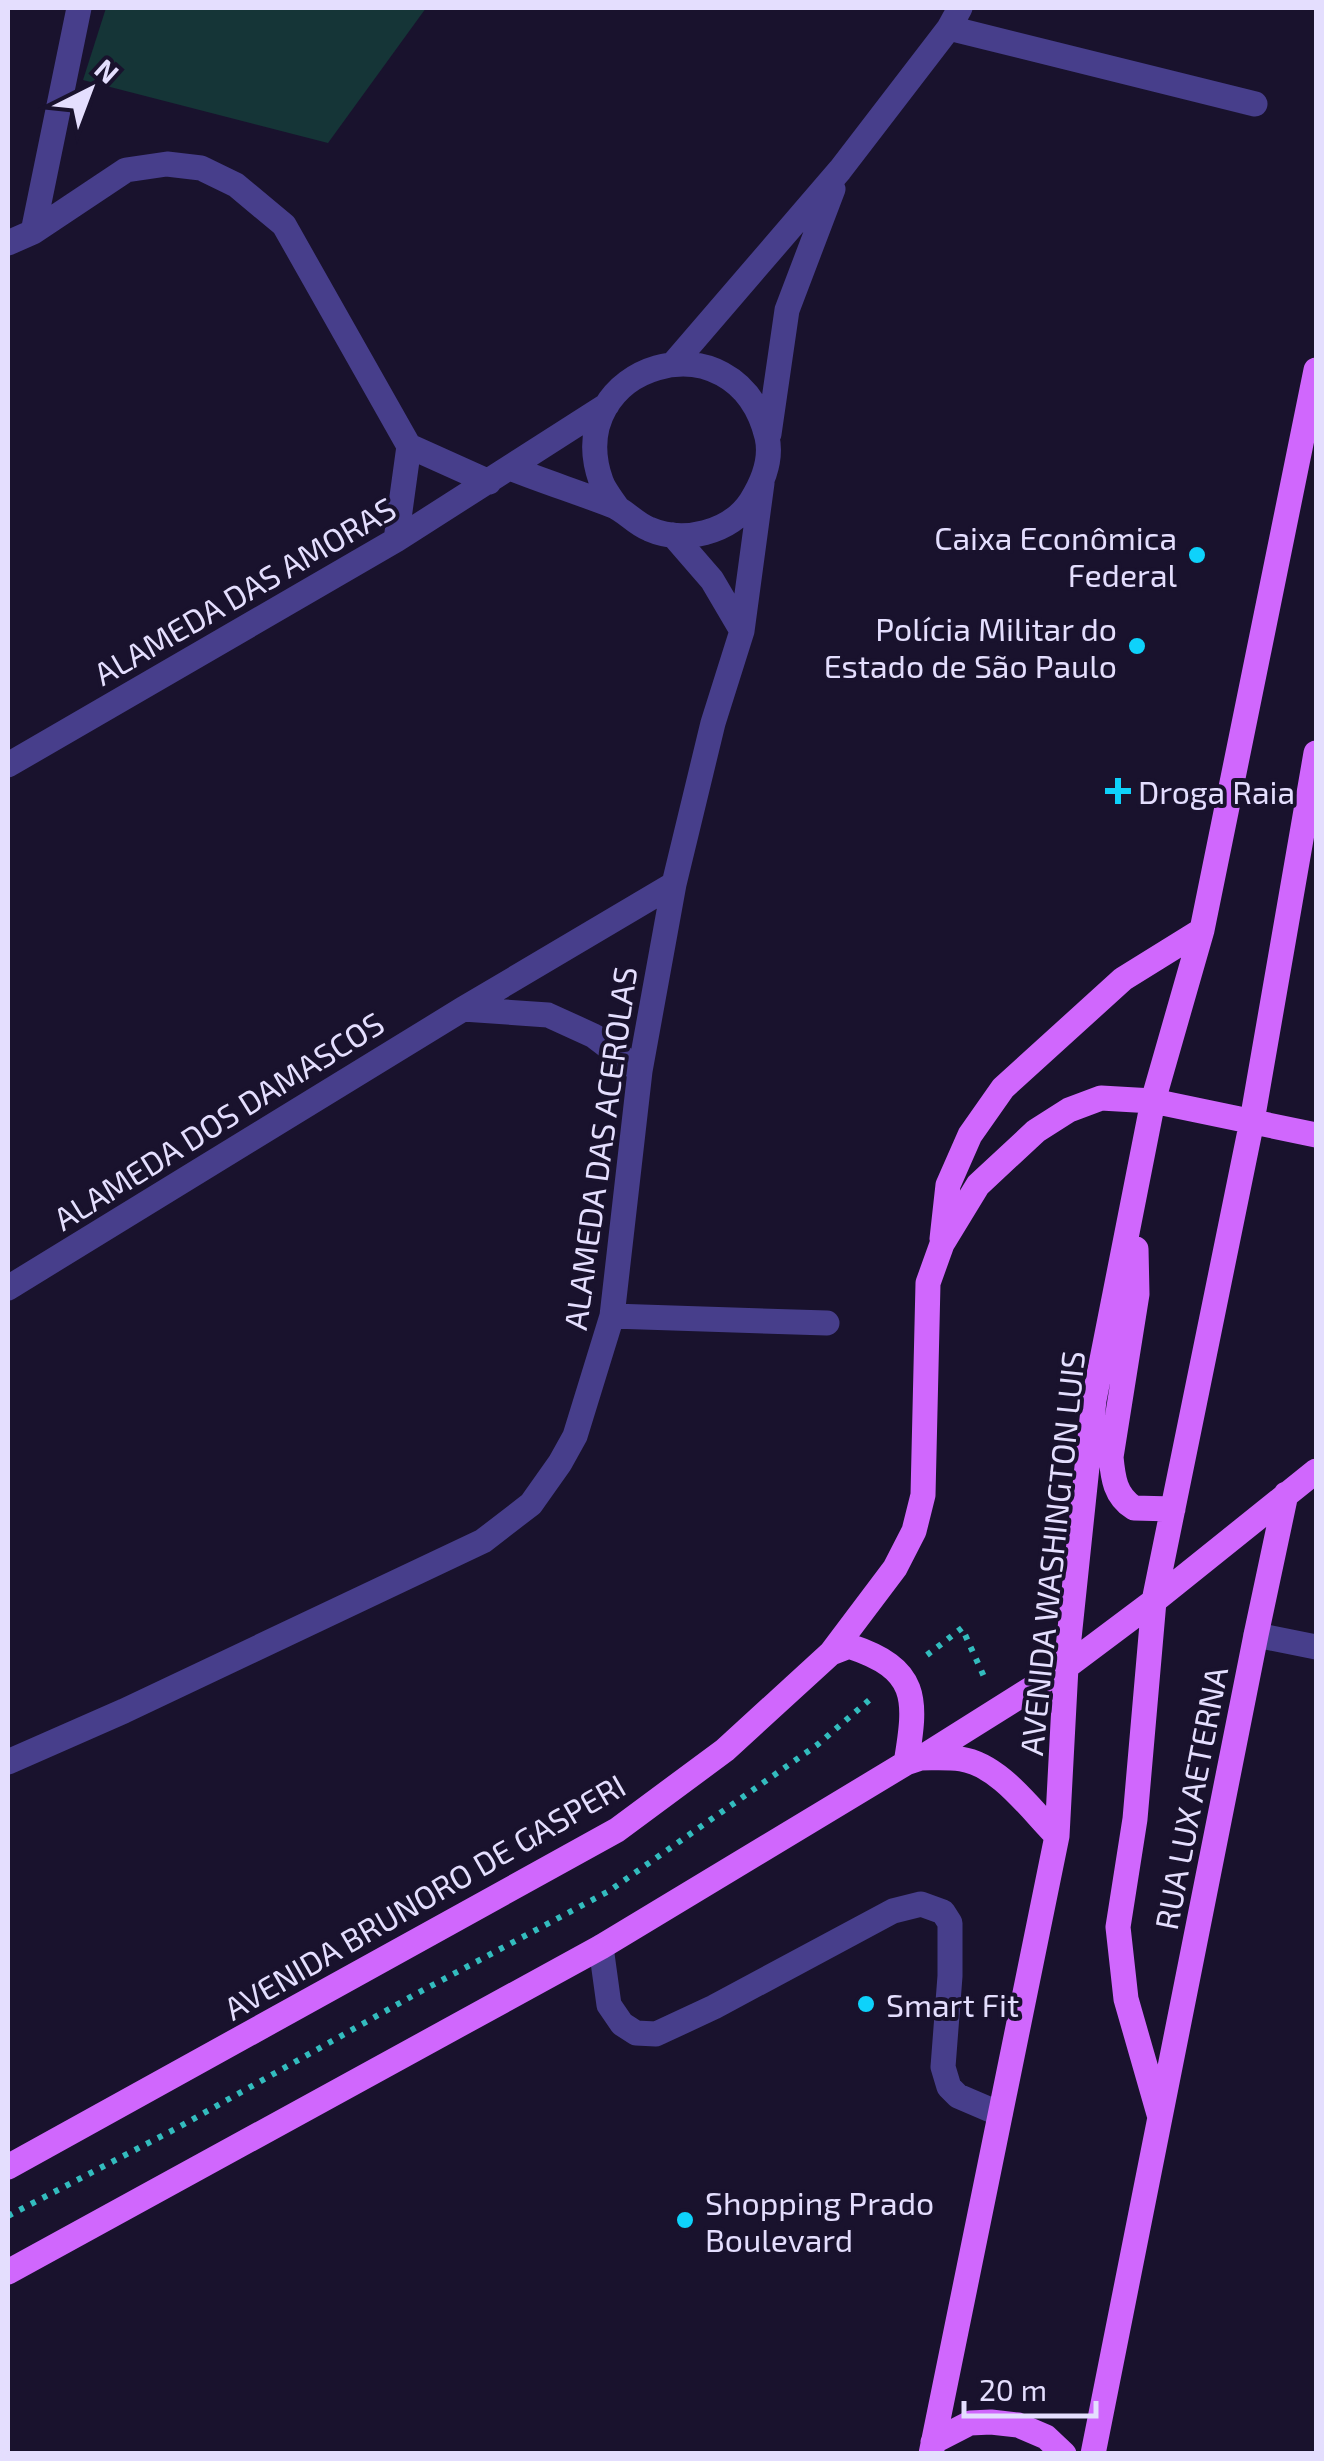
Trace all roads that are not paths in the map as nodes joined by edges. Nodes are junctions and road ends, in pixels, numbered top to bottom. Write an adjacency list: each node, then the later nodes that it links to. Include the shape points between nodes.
1 (80, 8): 5 (street)
2 (954, 18): 3 (street); 4 (street)
3 (1255, 104)
4 (840, 170): 7 (street); 10 (street, via 787,310)
5 (33, 232): 6 (street); 11 (street, via 126,170 202,168 236,185 284,226)
6 (8, 243)
7 (674, 363): 9 (street, via 624,383); 10 (street, via 708,367 737,383 758,409)
8 (1316, 370): 21 (main road, AVENIDA WASHINGTON LUIS)
9 (607, 404): 12 (street, ALAMEDA DAS AMORAS); 14 (street, via 595,457)
10 (768, 441): 13 (street)
11 (409, 446): 12 (street); 16 (street)
12 (500, 475): 14 (street); 16 (street, ALAMEDA DAS AMORAS)
13 (762, 484): 15 (street, via 726,524); 17 (street, ALAMEDA DAS ACEROLAS)
14 (616, 507): 15 (street, via 632,521)
15 (673, 536): 17 (street, via 712,580)
16 (396, 540): 19 (street, ALAMEDA DAS AMORAS)
17 (742, 631): 20 (street, ALAMEDA DAS ACEROLAS)
18 (1316, 754): 25 (main road)
19 (8, 765)
20 (674, 884): 22 (street, ALAMEDA DOS DAMASCOS); 23 (street, ALAMEDA DAS ACEROLAS)
21 (1202, 930): 24 (main road, AVENIDA WASHINGTON LUIS); 28 (main road, AVENIDA BRUNORO DE GASPERI, via 1123,980 1003,1088 970,1135 948,1185)
22 (463, 1008): 23 (street, via 548,1016 594,1036); 29 (street, ALAMEDA DOS DAMASCOS)
23 (640, 1071): 30 (street, ALAMEDA DAS ACEROLAS)
24 (1153, 1101): 25 (main road, AVENIDA BRUNORO DE GASPERI); 27 (main road, AVENIDA WASHINGTON LUIS); 28 (main road, AVENIDA BRUNORO DE GASPERI, via 1101,1098 1036,1131 978,1186)
25 (1252, 1121): 26 (main road, AVENIDA BRUNORO DE GASPERI); 34 (main road)
26 (1316, 1136)
27 (1135, 1200): 34 (main road, via 1137,1294 1113,1480 1134,1508); 39 (main road, AVENIDA WASHINGTON LUIS, via 1094,1400)
28 (942, 1244): 38 (main road, AVENIDA BRUNORO DE GASPERI, via 928,1283 923,1495 914,1531)
29 (8, 1288)
30 (612, 1316): 31 (street); 41 (street, ALAMEDA DAS ACEROLAS, via 575,1436 560,1463 531,1504 483,1540)
31 (827, 1323)
32 (1316, 1471): 33 (main road)
33 (1286, 1494): 35 (main road); 36 (main road, RUA LUX AETERNA)
34 (1173, 1509): 35 (main road)
35 (1154, 1601): 39 (main road); 45 (main road, via 1135,1819 1118,1927 1126,1999)
36 (1256, 1635): 37 (street); 45 (main road, RUA LUX AETERNA)
37 (1316, 1647)
38 (832, 1653): 40 (main road, via 849,1646 901,1675 914,1718); 46 (main road, AVENIDA BRUNORO DE GASPERI, via 725,1750 617,1830)
39 (1066, 1667): 40 (main road); 42 (main road, AVENIDA WASHINGTON LUIS)
40 (914, 1761): 42 (main road, via 962,1758 986,1767); 43 (main road)
41 (8, 1762)
42 (1057, 1836): 44 (main road, AVENIDA WASHINGTON LUIS)
43 (601, 1947): 44 (street, via 609,2005 636,2033 656,2034 893,1911 934,1908 950,1923 943,2067 949,2086); 47 (main road)
44 (1000, 2114): 48 (main road, AVENIDA WASHINGTON LUIS)
45 (1159, 2114): 50 (main road)
46 (8, 2168)
47 (8, 2272)
48 (932, 2448): 49 (main road, via 970,2424 990,2422 1046,2437)
49 (1064, 2454)
50 (1093, 2454)

